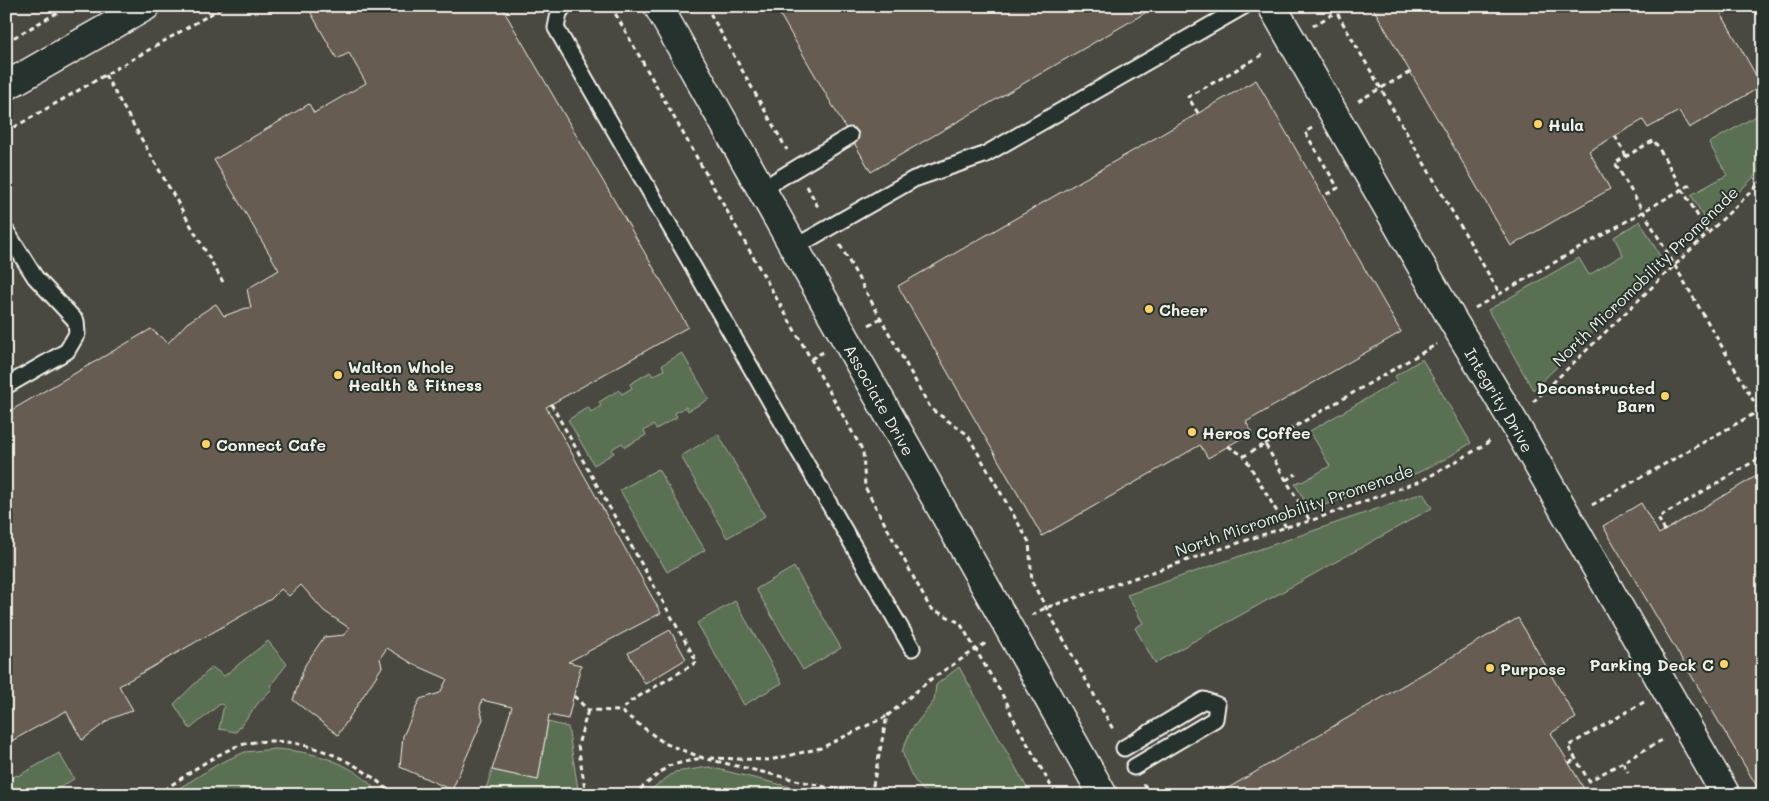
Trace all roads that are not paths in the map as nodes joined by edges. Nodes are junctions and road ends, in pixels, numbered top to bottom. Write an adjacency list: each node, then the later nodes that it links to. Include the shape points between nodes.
1 (146, 6): 6 (street)
2 (564, 6): 12 (lane, via 558,13 556,28)
3 (658, 6): 8 (street, Associate Drive)
4 (1244, 6): 10 (lane, via 984,155 914,179)
5 (1272, 6): 16 (street, Integrity Drive)
6 (6, 86)
7 (850, 136): 8 (lane)
8 (762, 190): 10 (street, Associate Drive)
9 (6, 231): 11 (lane, via 35,277 76,321 77,334 67,351)
10 (795, 248): 15 (street, Associate Drive)
11 (6, 386)
12 (912, 648)
13 (1124, 748): 14 (lane, via 1204,700 1217,706 1215,718)
14 (1134, 767)
15 (1103, 795)
16 (1726, 795)

